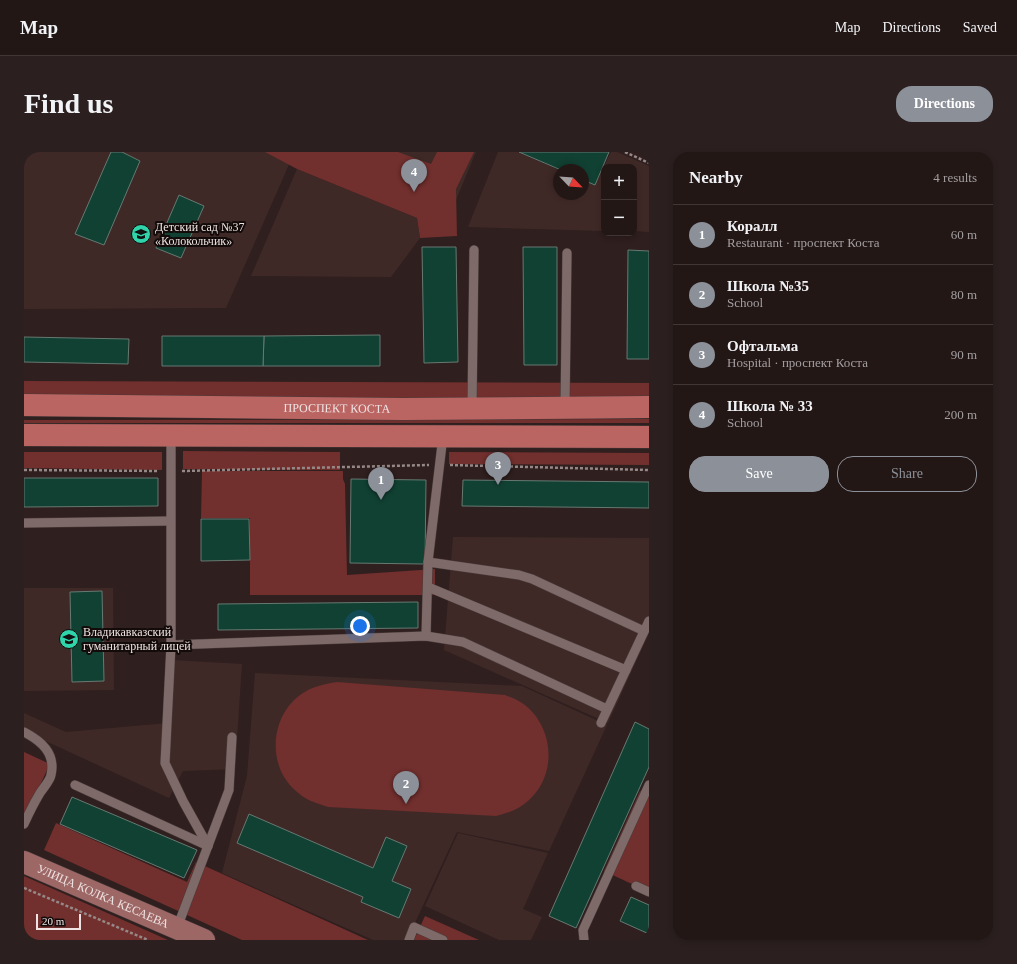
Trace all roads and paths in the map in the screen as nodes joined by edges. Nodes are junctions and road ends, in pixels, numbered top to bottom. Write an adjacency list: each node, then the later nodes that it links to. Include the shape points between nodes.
1 (625, 152): 2 (path)
2 (649, 163)
3 (474, 250): 8 (lane)
4 (567, 253): 7 (lane)
5 (24, 405): 8 (main road, ПРОСПЕКТ КОСТА)
6 (649, 407): 7 (main road, ПРОСПЕКТ КОСТА)
7 (565, 408): 8 (main road, ПРОСПЕКТ КОСТА)
8 (472, 409)
9 (24, 434): 10 (main road)
10 (171, 434): 11 (main road); 16 (lane)
11 (443, 436): 12 (main road); 13 (lane)
12 (649, 437)
13 (441, 464): 15 (path); 16 (path); 19 (lane)
14 (24, 470): 16 (path)
15 (649, 470)
16 (171, 471): 17 (lane)
17 (170, 521): 18 (lane); 24 (lane)
18 (24, 523)
19 (428, 562): 20 (lane); 22 (lane, via 532,579)
20 (428, 587): 23 (lane); 25 (lane)
21 (649, 621): 22 (lane)
22 (644, 631): 25 (lane)
23 (426, 636): 24 (lane); 26 (lane, via 463,642)
24 (171, 645): 33 (lane, via 165,763)
25 (626, 670): 26 (lane)
26 (607, 709): 27 (lane)
27 (601, 723)
28 (24, 732): 32 (lane, via 45,746 51,760 51,776)
29 (232, 737): 33 (lane, via 229,790)
30 (75, 785): 33 (lane)
31 (649, 785): 43 (lane, via 583,930)
32 (24, 824)
33 (208, 846): 38 (lane)
34 (24, 862): 38 (street, УЛИЦА КОЛКА КЕСАЕВА)
35 (636, 886): 37 (lane)
36 (24, 888): 39 (path)
37 (649, 892)
38 (177, 928): 40 (street, УЛИЦА КОЛКА КЕСАЕВА)
39 (148, 940)
40 (204, 940)
41 (409, 940): 42 (lane, via 414,928)
42 (443, 940)
43 (584, 940)

